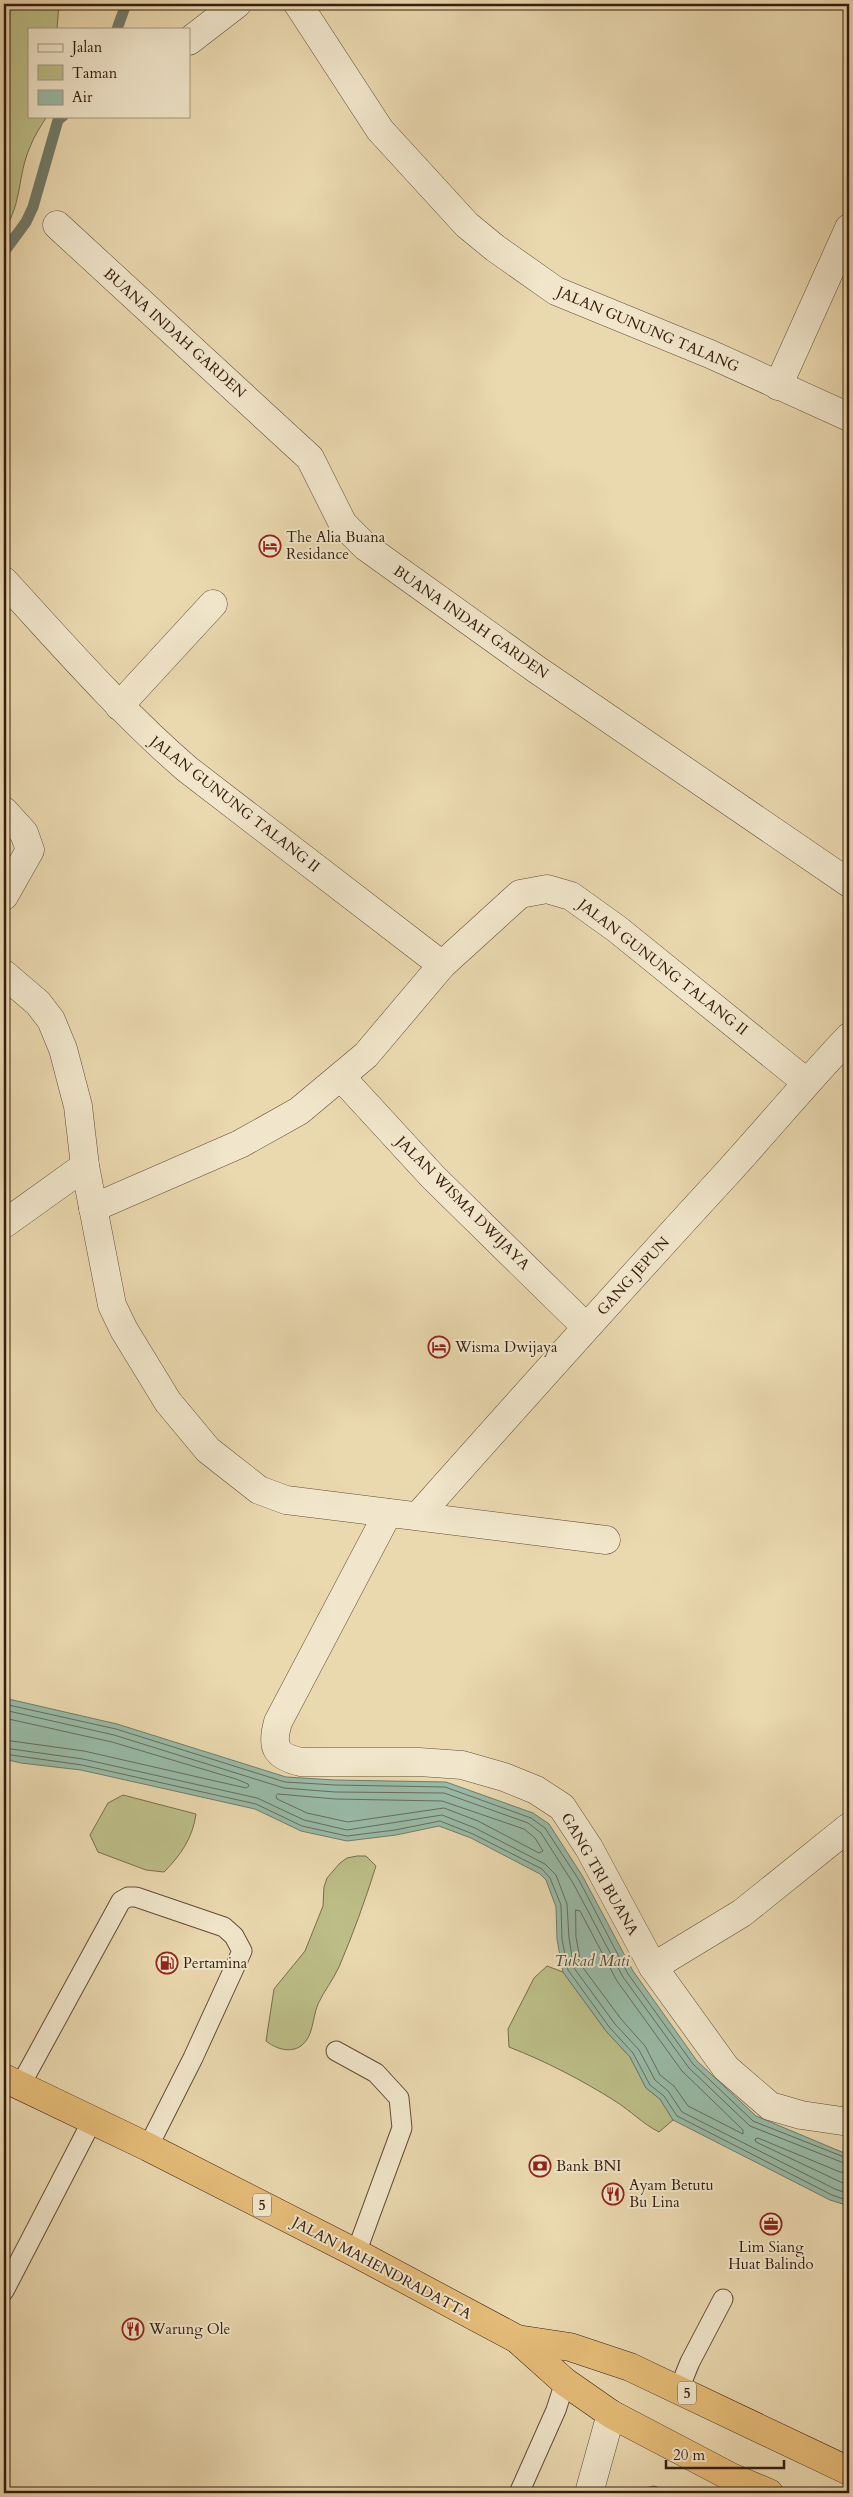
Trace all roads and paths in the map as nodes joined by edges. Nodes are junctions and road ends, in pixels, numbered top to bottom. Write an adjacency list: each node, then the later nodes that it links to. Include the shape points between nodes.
1 (237, 4): 3 (street)
2 (298, 4): 6 (street, JALAN GUNUNG TALANG, via 380,130 467,225 495,248 556,291 710,354)
3 (190, 40)
4 (58, 225): 12 (street, BUANA INDAH GARDEN, via 310,458 343,524 366,547 536,669)
5 (849, 228): 6 (street)
6 (778, 386): 7 (street, JALAN GUNUNG TALANG)
7 (849, 417)
8 (4, 580): 10 (street, JALAN GUNUNG TALANG II)
9 (213, 604): 10 (street)
10 (119, 706): 14 (street, JALAN GUNUNG TALANG II, via 187,769)
11 (4, 811): 13 (street, via 24,833 30,850)
12 (849, 882)
13 (4, 896)
14 (442, 965): 17 (street, JALAN GUNUNG TALANG II, via 366,1055); 18 (street, JALAN GUNUNG TALANG II, via 520,894 547,888 571,896 617,929)
15 (4, 974): 19 (street, via 38,1003 51,1020 63,1049 78,1106)
16 (849, 1038): 18 (street, GANG JEPUN)
17 (341, 1078): 20 (street, JALAN GUNUNG TALANG II, via 299,1111 240,1144); 22 (street, JALAN WISMA DWIJAYA, via 433,1177)
18 (806, 1082): 22 (street, GANG JEPUN, via 762,1135)
19 (85, 1166): 20 (street); 21 (street)
20 (93, 1208): 23 (street, via 112,1305 158,1388 208,1450 259,1490 286,1500)
21 (4, 1224)
22 (586, 1327): 24 (street, GANG JEPUN)
23 (388, 1513): 24 (street); 27 (street, GANG TRI BUANA, via 284,1708 274,1736 275,1747 288,1759 301,1762 462,1765 536,1790 562,1807 589,1848)
24 (418, 1516): 25 (street)
25 (606, 1540)
26 (849, 1827): 27 (street, via 742,1913)
27 (653, 1967): 31 (street, GANG TRI BUANA, via 726,2068 770,2106 801,2115)
28 (336, 2051): 33 (lane, via 376,2073 399,2098 402,2128)
29 (12, 2082): 30 (highway, JALAN MAHENDRADATTA / 5); 32 (lane, via 121,1901 136,1897 224,1927 234,1936 242,1951)
30 (92, 2121): 32 (highway, JALAN MAHENDRADATTA / 5); 34 (lane)
31 (849, 2122)
32 (148, 2147): 33 (highway, JALAN MAHENDRADATTA / 5)
33 (356, 2253): 36 (highway, JALAN MAHENDRADATTA / 5)
34 (4, 2291)
35 (723, 2299): 38 (lane)
36 (517, 2339): 37 (highway, JALAN MAHENDRADATTA / 5); 38 (highway, JALAN MAHENDRADATTA / 5, via 570,2347 630,2367)
37 (565, 2382): 39 (highway, JALAN MAHENDRADATTA / 5); 41 (lane)
38 (679, 2389): 40 (highway, JALAN MAHENDRADATTA / 5)
39 (612, 2414): 42 (street); 43 (highway, JALAN MAHENDRADATTA / 5)
40 (849, 2471)
41 (519, 2493)
42 (589, 2493)
43 (769, 2493)

